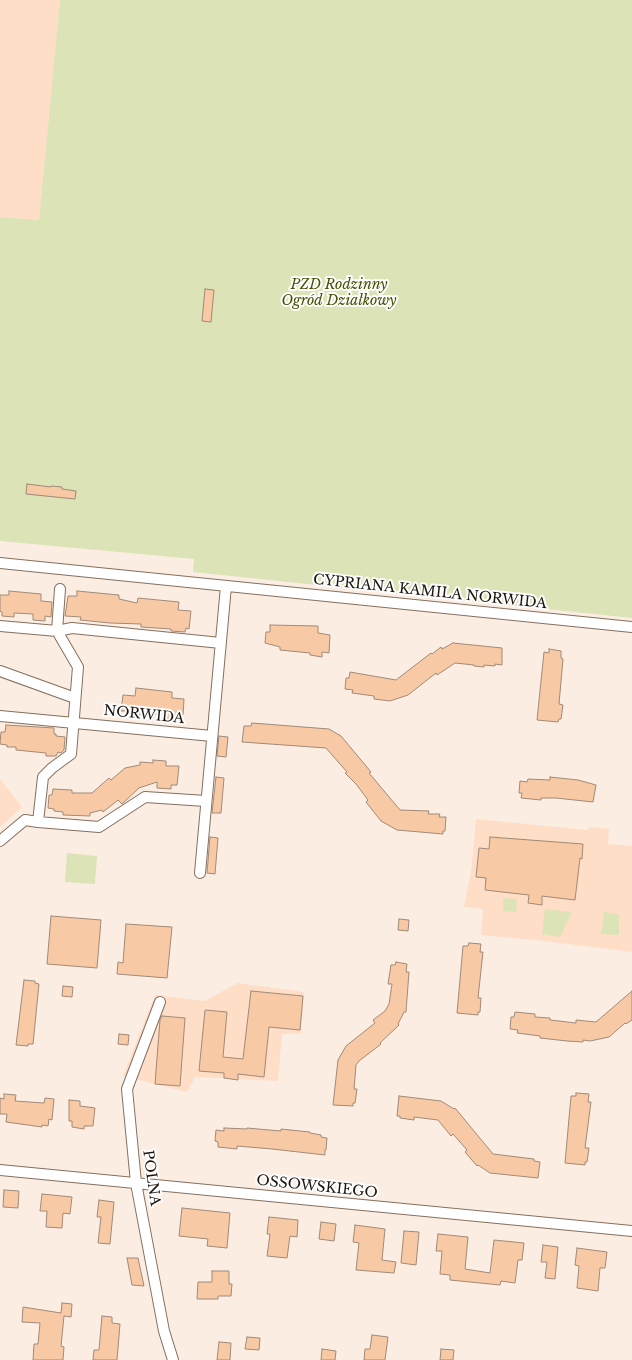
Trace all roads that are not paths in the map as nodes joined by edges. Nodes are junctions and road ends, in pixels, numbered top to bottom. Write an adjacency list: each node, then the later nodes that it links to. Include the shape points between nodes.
1 (0, 563): 2 (street, CYPRIANA KAMILA NORWIDA)
2 (226, 586): 5 (street, CYPRIANA KAMILA NORWIDA); 7 (street)
3 (60, 589): 6 (street)
4 (0, 626): 6 (street)
5 (632, 626)
6 (57, 630): 7 (street, via 72,628); 9 (street, via 78,667)
7 (221, 644): 12 (street)
8 (0, 671): 9 (street)
9 (75, 698): 11 (street)
10 (0, 716): 11 (street, NORWIDA)
11 (74, 722): 12 (street, NORWIDA); 14 (street, via 71,754 43,777)
12 (212, 736): 13 (street)
13 (206, 801): 14 (street, via 145,797 99,827); 16 (street)
14 (38, 822): 15 (street, via 25,820)
15 (0, 840)
16 (200, 873)
17 (160, 1002): 19 (street, POLNA, via 127,1089)
18 (0, 1170): 19 (street, OSSOWSKIEGO)
19 (136, 1183): 20 (street, OSSOWSKIEGO); 21 (street, POLNA, via 164,1331)
20 (632, 1231)
21 (173, 1360)

